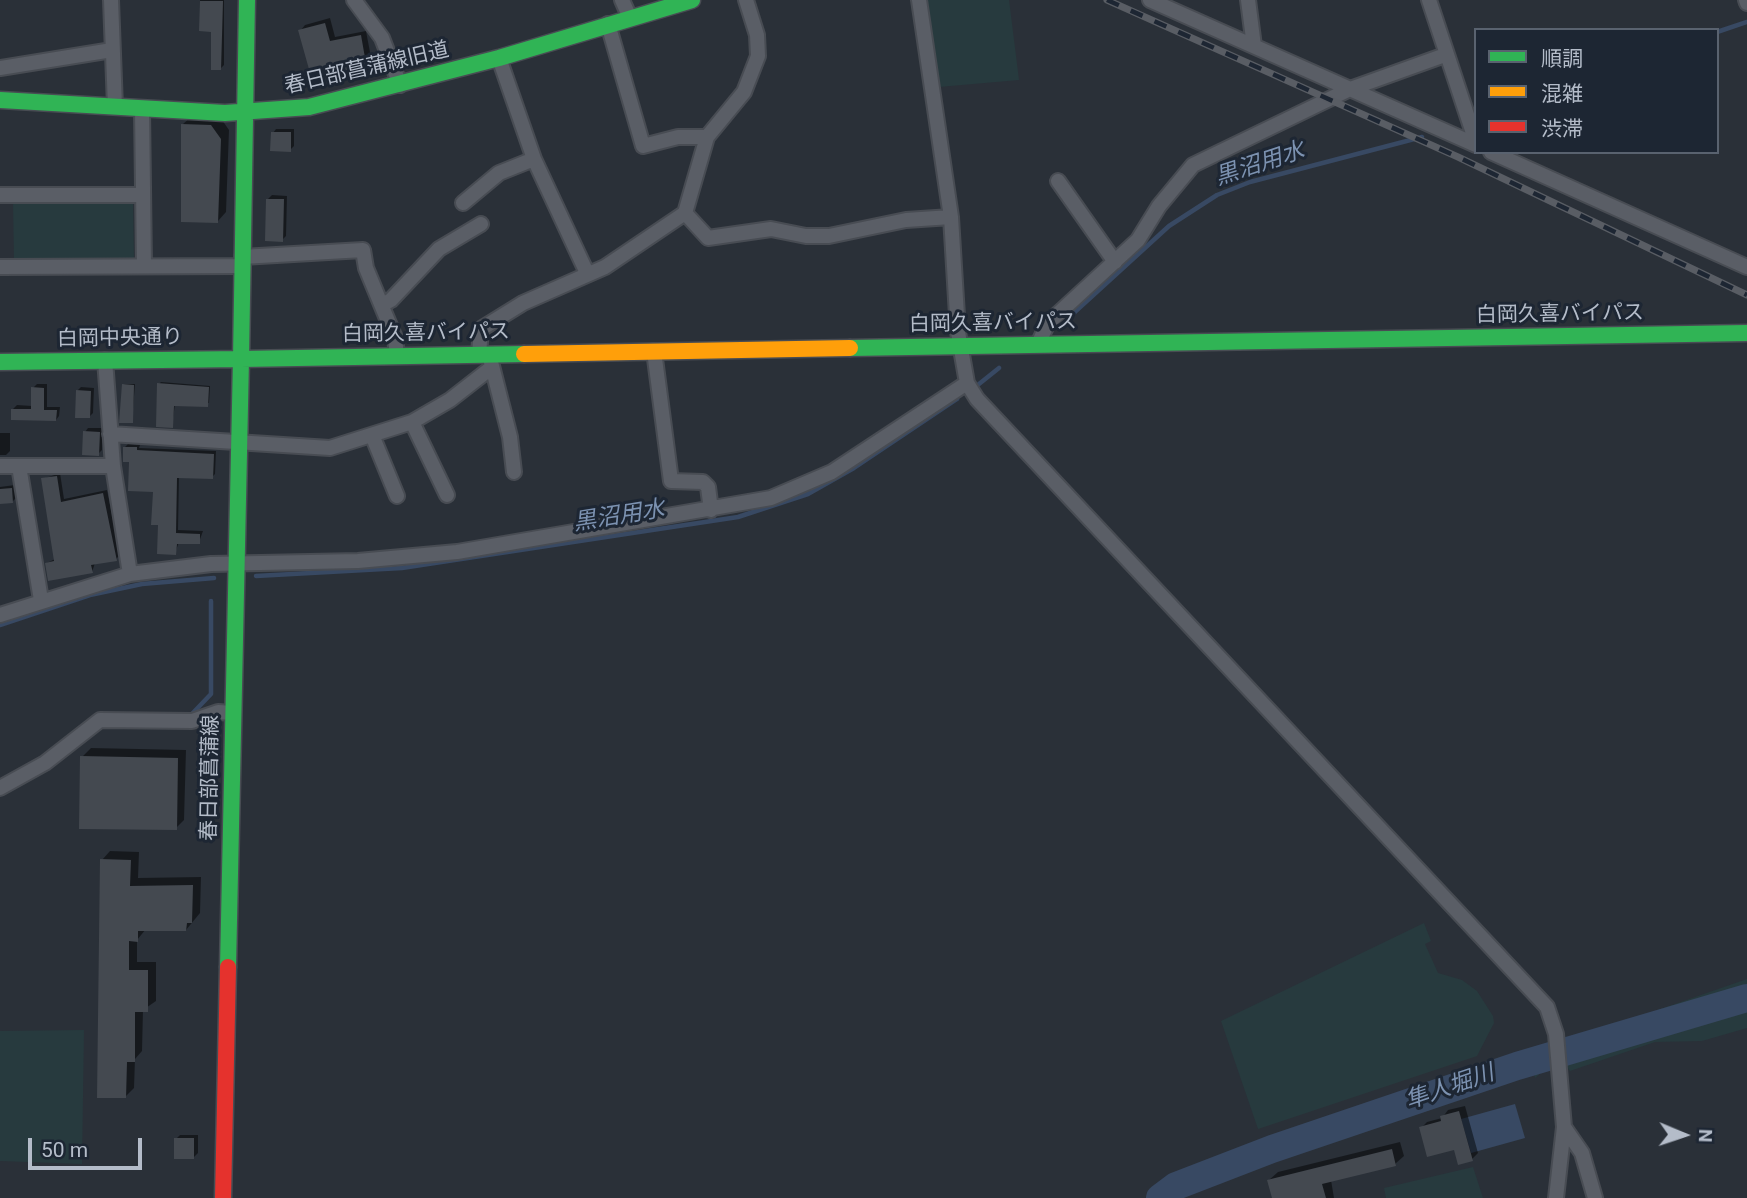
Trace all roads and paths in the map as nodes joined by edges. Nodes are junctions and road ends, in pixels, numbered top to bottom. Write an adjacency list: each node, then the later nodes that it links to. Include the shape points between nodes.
1 (111, 0): 14 (street)
2 (247, 0): 23 (main road)
3 (354, 0): 18 (street, via 382,38)
4 (622, 0): 11 (street)
5 (692, 0): 11 (main road, 春日部菖蒲線旧道)
6 (746, 0): 24 (street, via 758,56 744,92)
7 (919, 0): 34 (street)
8 (1150, 0): 13 (street)
9 (1248, 0): 13 (street)
10 (1429, 0): 15 (street)
11 (630, 18): 12 (main road, 春日部菖蒲線旧道)
12 (608, 24): 16 (main road, 春日部菖蒲線旧道); 24 (street, via 643,146 678,137)
13 (1254, 46): 19 (street)
14 (112, 50): 17 (street); 21 (street)
15 (1445, 55): 19 (street); 25 (street)
16 (499, 58): 18 (main road, 春日部菖蒲線旧道); 28 (street)
17 (0, 68)
18 (400, 85): 23 (main road, 春日部菖蒲線旧道, via 309,107)
19 (1350, 89): 26 (street); 37 (street, via 1193,165 1138,240)
20 (0, 100): 21 (main road, 春日部菖蒲線旧道)
21 (115, 107): 22 (main road, 春日部菖蒲線旧道)
22 (142, 110): 23 (main road, 春日部菖蒲線旧道); 31 (street)
23 (245, 113): 36 (main road)
24 (707, 137): 33 (street)
25 (1474, 138)
26 (1474, 143)
27 (1495, 154): 40 (street)
28 (534, 159): 32 (street, via 499,173); 41 (street)
29 (1058, 181): 37 (street)
30 (0, 195): 31 (street)
31 (141, 195): 38 (street)
32 (463, 203)
33 (685, 213): 34 (street, via 708,238 771,229 829,236 906,220); 41 (street, via 605,267)
34 (951, 217): 45 (street)
35 (481, 224): 42 (street, via 439,249)
36 (242, 261): 38 (street); 42 (street, via 363,250); 48 (main road)
37 (1115, 262): 44 (street, via 1048,323)
38 (144, 266): 39 (street)
39 (0, 267)
40 (1747, 267)
41 (587, 273): 49 (street, via 523,303 481,330)
42 (382, 305): 47 (street)
43 (1747, 333): 44 (main road, 白岡久喜バイパス)
44 (1038, 344): 45 (main road, 白岡久喜バイパス)
45 (960, 346): 46 (main road, 白岡久喜バイパス); 52 (street)
46 (654, 351): 49 (main road, 白岡久喜バイパス); 63 (street, via 671,481 703,482)
47 (397, 356): 48 (main road, 白岡久喜バイパス); 49 (main road, 白岡久喜バイパス)
48 (240, 359): 50 (main road, 白岡中央通り); 56 (main road, 春日部菖蒲線)
49 (487, 359): 53 (street, via 450,400); 60 (street, via 510,438)
50 (105, 360): 51 (main road, 白岡中央通り); 54 (street)
51 (0, 362)
52 (967, 383): 63 (street, via 832,472 771,498); 70 (street, via 977,399 1547,1007 1557,1041)
53 (412, 422): 55 (street); 61 (street)
54 (110, 434): 56 (street); 59 (street)
55 (372, 435): 56 (street, via 330,447); 62 (street)
56 (238, 441): 64 (main road, 春日部菖蒲線)
57 (0, 466): 58 (street)
58 (19, 466): 59 (street); 66 (street)
59 (113, 466): 65 (street)
60 (514, 472)
61 (447, 495)
62 (397, 496)
63 (711, 510): 64 (street, via 457,552 358,561)
64 (236, 563): 65 (street); 68 (main road, 春日部菖蒲線)
65 (130, 574): 66 (street)
66 (41, 600): 67 (street)
67 (0, 614)
68 (233, 712): 69 (street, via 218,712 192,722 100,720 45,763); 71 (main road, 春日部菖蒲線)
69 (0, 788)
70 (1564, 1127): 72 (street); 73 (street, via 1582,1153)
71 (223, 1198)
72 (1556, 1198)
73 (1595, 1198)

